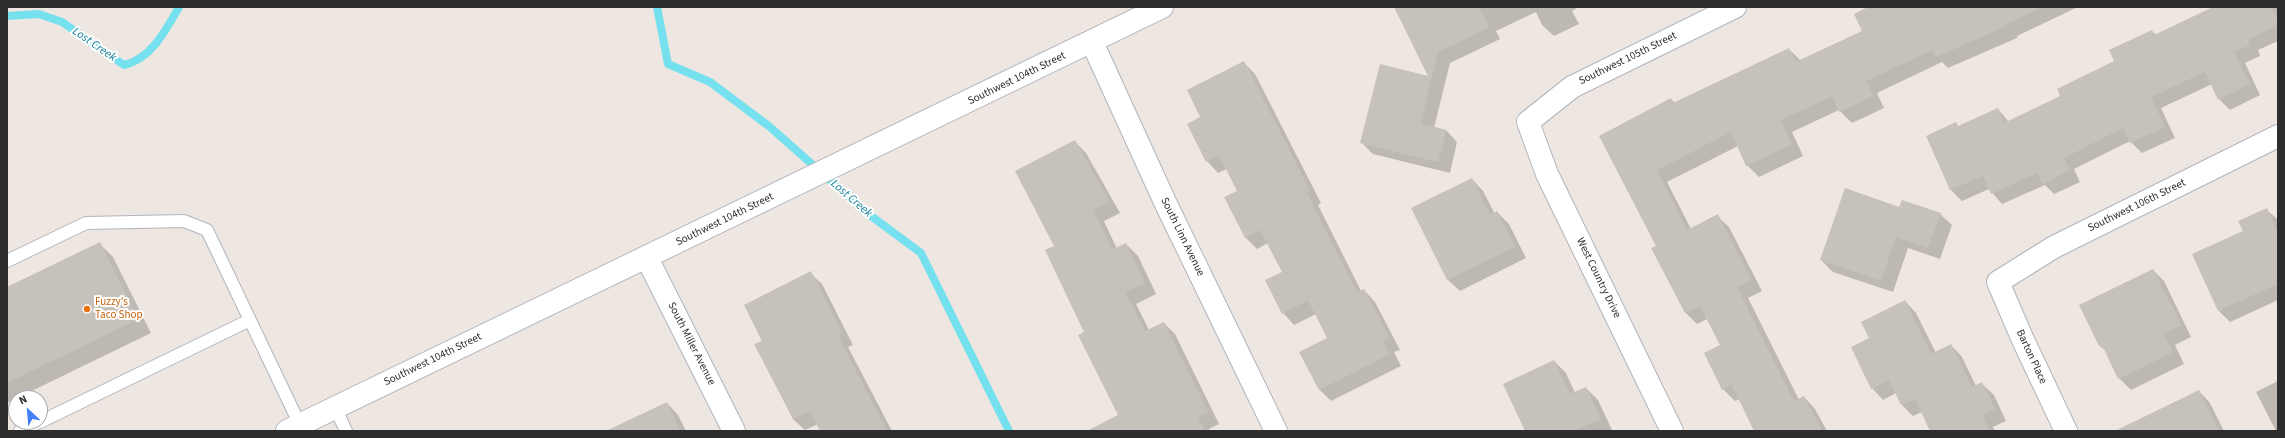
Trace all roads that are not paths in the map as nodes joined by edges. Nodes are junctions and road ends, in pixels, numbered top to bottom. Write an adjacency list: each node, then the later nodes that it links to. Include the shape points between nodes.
1 (1162, 7): 3 (street, Southwest 104th Street)
2 (1735, 7): 4 (street, Southwest 105th Street, via 1572,87)
3 (1092, 42): 6 (street, Southwest 104th Street); 15 (street, South Linn Avenue, via 1165,202)
4 (1528, 122): 16 (street, West Country Drive, via 1547,174)
5 (2278, 136): 8 (street, Southwest 106th Street, via 2054,247)
6 (647, 258): 10 (street, Southwest 104th Street); 14 (street, South Miller Avenue)
7 (7, 261): 9 (lane, via 86,223 184,220 207,230)
8 (1998, 282): 17 (street, Barton Place)
9 (250, 320): 11 (lane); 12 (lane)
10 (335, 407): 12 (street, Southwest 104th Street); 13 (lane)
11 (48, 418)
12 (293, 428)
13 (346, 431)
14 (734, 431)
15 (1276, 431)
16 (1672, 431)
17 (2066, 431)

